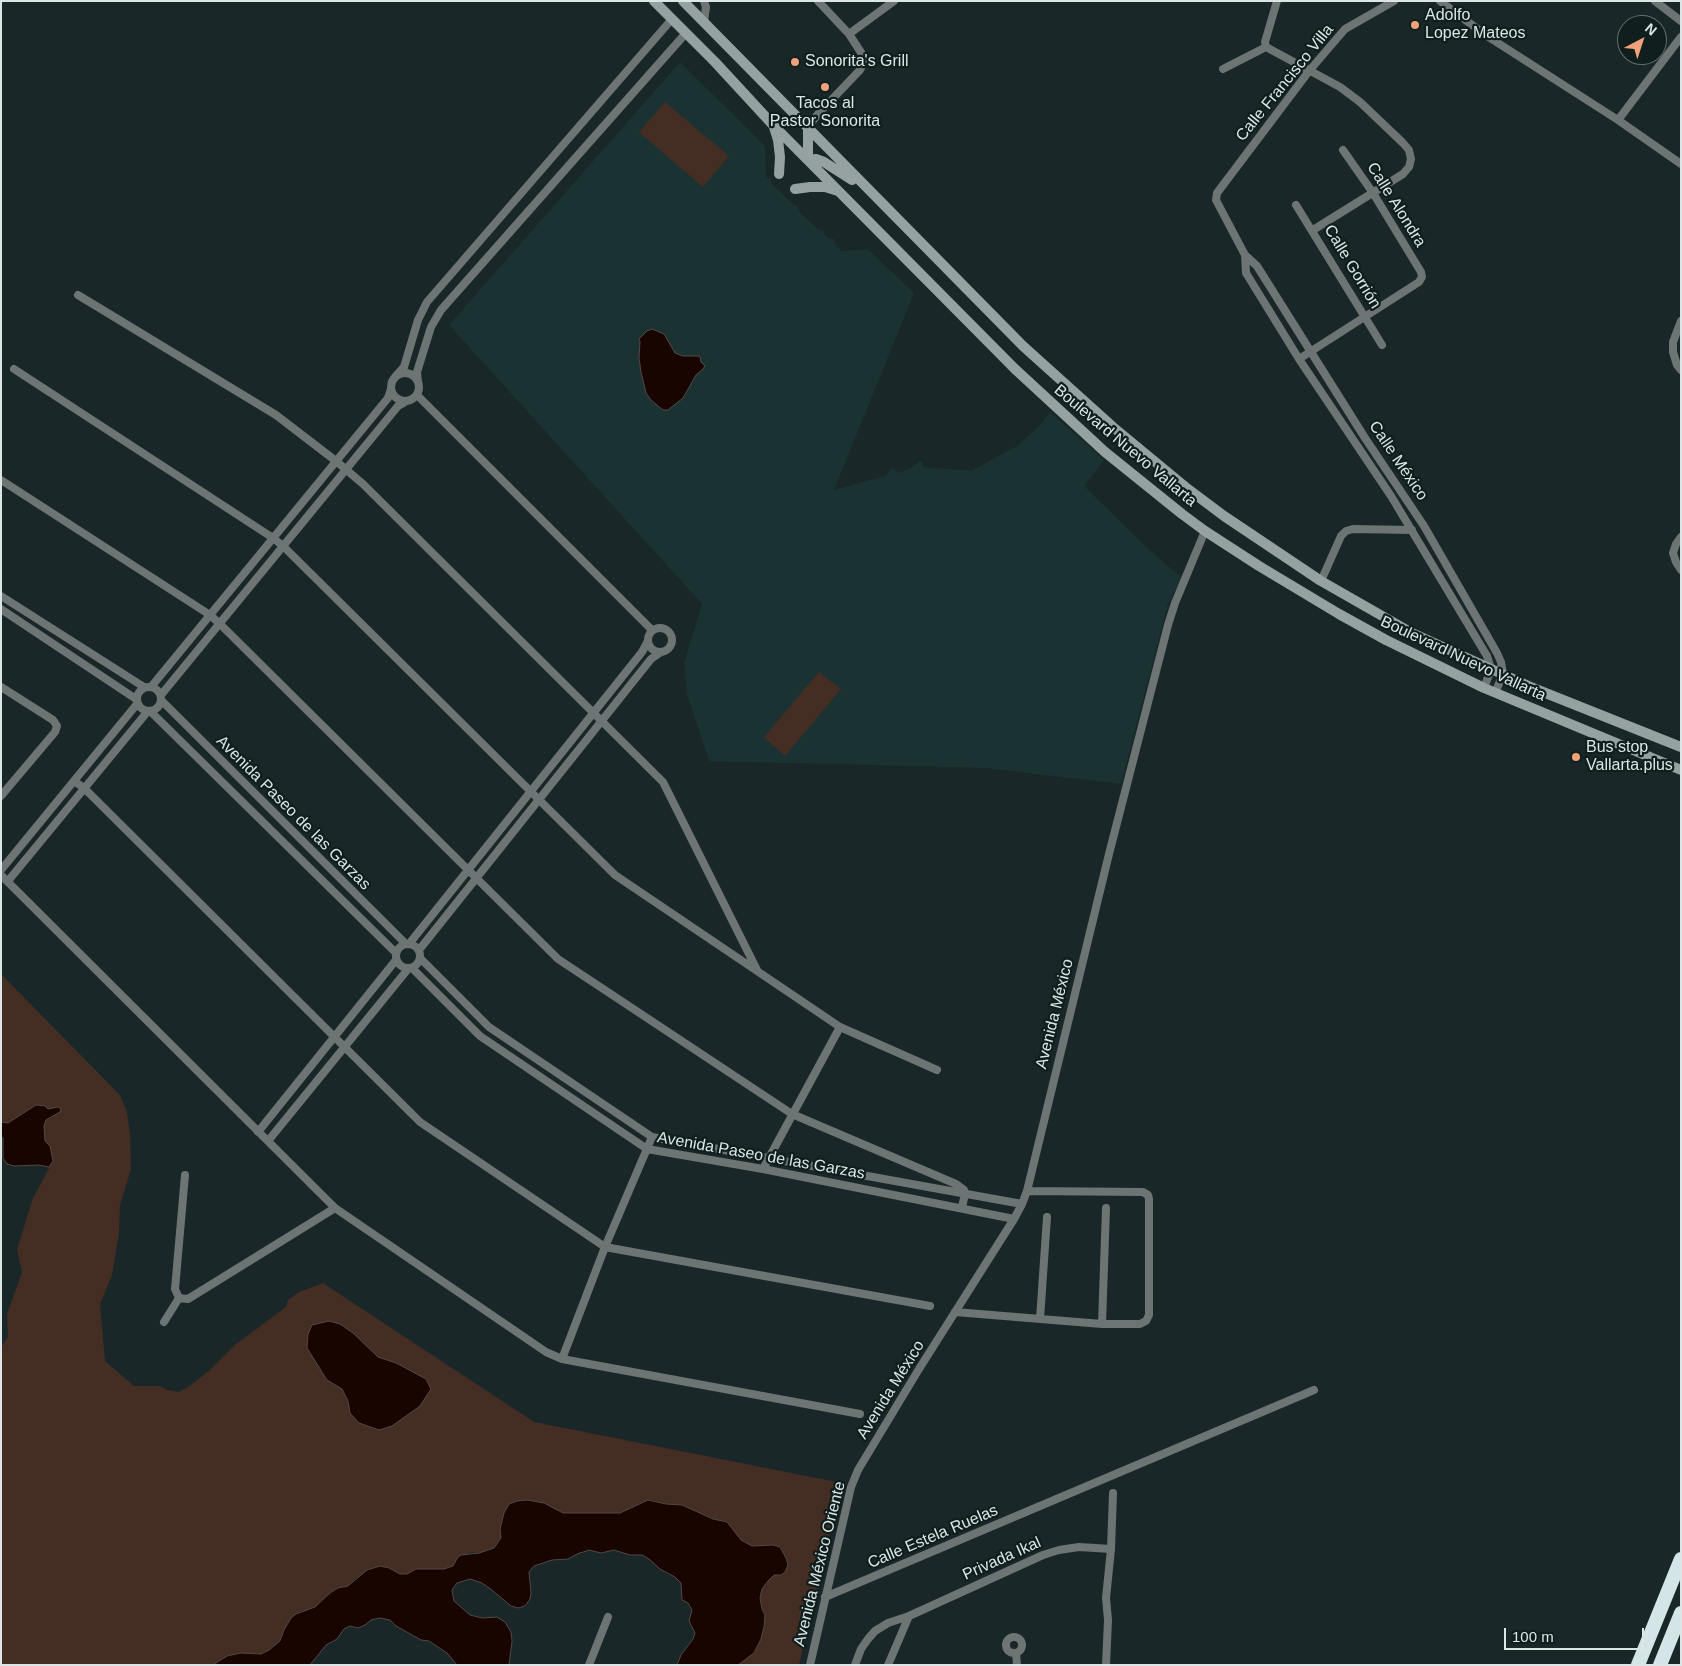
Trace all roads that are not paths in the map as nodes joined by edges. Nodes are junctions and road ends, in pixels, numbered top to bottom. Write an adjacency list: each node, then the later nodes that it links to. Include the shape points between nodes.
1 (654, 1): 10 (main road, Boulevard Nuevo Vallarta)
2 (683, 1): 12 (main road, Boulevard Nuevo Vallarta)
3 (704, 1): 12 (street)
4 (818, 1): 14 (street)
5 (894, 1): 14 (street)
6 (1277, 1): 16 (street)
7 (1394, 1): 20 (street, Calle Francisco Villa, via 1345,29)
8 (1440, 1): 23 (street, via 1487,36)
9 (1656, 1): 11 (street)
10 (672, 20): 13 (main road, Boulevard Nuevo Vallarta); 17 (street)
11 (1681, 21)
12 (704, 22): 25 (main road, Boulevard Nuevo Vallarta)
13 (686, 33): 18 (street); 24 (main road, Boulevard Nuevo Vallarta)
14 (849, 34): 25 (street, via 864,62 818,114)
15 (1681, 37): 23 (street)
16 (1266, 47): 19 (street); 20 (street)
17 (644, 54): 18 (street); 21 (street)
18 (656, 65): 22 (street)
19 (1223, 69)
20 (1309, 71): 34 (street, via 1360,102 1409,150 1409,167); 36 (street, Calle Francisco Villa, via 1217,193)
21 (615, 87): 22 (street); 35 (street)
22 (628, 96): 38 (street)
23 (1618, 120): 29 (street)
24 (774, 126): 26 (main road, Boulevard Nuevo Vallarta); 30 (main road, via 779,149)
25 (808, 132): 26 (main road, via 802,142); 28 (main road); 33 (main road, Boulevard Nuevo Vallarta)
26 (793, 145): 28 (main road, Boulevard Nuevo Vallarta)
27 (1344, 150): 34 (street, Calle Alondra)
28 (808, 160): 32 (main road, Boulevard Nuevo Vallarta); 33 (main road, via 824,162)
29 (1681, 164)
30 (779, 174)
31 (795, 189): 32 (main road, via 810,186)
32 (840, 191): 62 (main road, Boulevard Nuevo Vallarta, via 1058,410 1145,485)
33 (872, 193): 67 (main road, Boulevard Nuevo Vallarta, via 1023,346 1113,427 1224,516)
34 (1373, 193): 39 (street); 44 (street, Calle Alondra, via 1422,277)
35 (520, 196): 38 (street); 42 (street)
36 (1216, 200): 40 (street, Calle México)
37 (1296, 204): 39 (street, Calle Gorrión)
38 (532, 206): 43 (street)
39 (1313, 230): 44 (street, Calle Gorrión)
40 (1245, 255): 47 (street, Calle México, via 1257,266); 50 (street, Calle México, via 1246,273)
41 (78, 295): 58 (street, via 276,414)
42 (428, 302): 43 (street); 53 (street, via 418,320 404,367)
43 (441, 310): 54 (street, via 431,326)
44 (1365, 316): 46 (street, Calle Gorrión); 47 (street)
45 (1681, 321): 48 (street)
46 (1382, 345)
47 (1310, 352): 50 (street); 76 (street, Calle México, via 1424,526 1498,654)
48 (1673, 352): 49 (street); 52 (street)
49 (1681, 358)
50 (1299, 359): 61 (street, Calle México)
51 (14, 369): 64 (street)
52 (1681, 370)
53 (395, 376): 54 (street, via 408,373); 55 (street)
54 (418, 382): 56 (street)
55 (391, 389): 57 (street, via 399,400); 58 (street, via 388,398)
56 (417, 395): 57 (street); 72 (street)
57 (405, 402): 59 (street, via 398,406)
58 (336, 461): 59 (street); 64 (street)
59 (346, 469): 65 (street); 84 (street)
60 (1, 480): 70 (street)
61 (1412, 530): 67 (street, via 1346,531); 75 (street, Calle México, via 1487,656)
62 (1205, 531): 79 (main road, Boulevard Nuevo Vallarta, via 1339,614); 118 (street, Avenida México, via 1168,625 1108,854)
63 (1681, 537): 66 (street, via 1673,554)
64 (273, 538): 65 (street); 70 (street)
65 (283, 546): 71 (street); 90 (street)
66 (1681, 570)
67 (1321, 581): 75 (main road, Boulevard Nuevo Vallarta, via 1412,632)
68 (1, 596): 78 (street)
69 (1, 609): 82 (street)
70 (210, 615): 71 (street); 78 (street)
71 (219, 623): 81 (street); 94 (street)
72 (652, 630): 73 (street); 74 (street, via 663,628 672,635 671,647)
73 (648, 641): 74 (street, via 650,647); 84 (street)
74 (661, 652): 85 (street, via 650,660)
75 (1491, 669): 76 (main road, Boulevard Nuevo Vallarta); 79 (street)
76 (1503, 674): 80 (street); 86 (main road, Boulevard Nuevo Vallarta)
77 (1, 686): 91 (street, via 53,720 57,726 56,732)
78 (148, 687): 81 (street, via 157,690); 82 (street, via 140,690)
79 (1484, 688): 80 (main road, Boulevard Nuevo Vallarta)
80 (1495, 693): 87 (main road, Boulevard Nuevo Vallarta)
81 (161, 698): 83 (street, via 155,709); 98 (street, Avenida Paseo de las Garzas)
82 (137, 701): 83 (street, via 143,710); 88 (street)
83 (149, 711): 89 (street); 100 (street, Avenida Paseo de las Garzas)
84 (593, 714): 85 (street); 90 (street)
85 (601, 722): 92 (street); 103 (street, via 663,782)
86 (1681, 747)
87 (1681, 770)
88 (74, 781): 89 (street); 93 (street)
89 (84, 788): 97 (street); 105 (street)
90 (531, 792): 92 (street); 94 (street)
91 (1, 796)
92 (539, 800): 96 (street); 103 (street, via 615,875)
93 (1, 870)
94 (468, 870): 96 (street); 98 (street)
95 (1, 874): 97 (street)
96 (476, 878): 99 (street); 108 (street, via 558,959)
97 (8, 881): 109 (street)
98 (408, 944): 99 (street); 100 (street, via 398,949)
99 (419, 950): 101 (street)
100 (396, 956): 102 (street, via 400,966); 105 (street)
101 (420, 959): 102 (street); 110 (street, Avenida Paseo de las Garzas, via 489,1027)
102 (410, 969): 106 (street); 112 (street, Avenida Paseo de las Garzas, via 480,1036)
103 (758, 972): 104 (street)
104 (840, 1027): 107 (street); 108 (street)
105 (334, 1038): 106 (street); 109 (street)
106 (344, 1047): 111 (street); 126 (street, via 420,1122)
107 (937, 1070)
108 (792, 1114): 113 (street); 115 (street)
109 (258, 1132): 111 (street)
110 (652, 1137): 112 (street); 113 (street, Avenida Paseo de las Garzas)
111 (268, 1141): 122 (street)
112 (647, 1149): 114 (street, Avenida Paseo de las Garzas); 126 (street)
113 (769, 1158): 114 (street); 117 (street, Avenida Paseo de las Garzas)
114 (763, 1169): 121 (street, Avenida Paseo de las Garzas)
115 (930, 1173): 117 (street); 119 (street, via 956,1184)
116 (185, 1175): 127 (street, via 175,1289)
117 (927, 1187): 119 (street, Avenida Paseo de las Garzas)
118 (1027, 1191): 120 (street, Avenida México); 132 (street, via 1143,1192 1148,1195 1149,1315 1140,1324)
119 (965, 1194): 120 (street, Avenida Paseo de las Garzas); 121 (street)
120 (1022, 1204): 125 (street, Avenida México)
121 (962, 1207): 125 (street, Avenida Paseo de las Garzas)
122 (335, 1208): 127 (street, via 188,1299); 133 (street, via 546,1352)
123 (1106, 1208): 132 (street)
124 (1047, 1217): 130 (street)
125 (1014, 1219): 129 (street, Avenida México)
126 (605, 1247): 128 (street); 133 (street)
127 (179, 1298): 131 (street)
128 (930, 1306)
129 (955, 1312): 130 (street); 136 (street, Avenida México)
130 (1040, 1319): 132 (street)
131 (164, 1322)
132 (1102, 1324)
133 (562, 1359): 135 (street)
134 (1314, 1390): 140 (street, Calle Estela Ruelas)
135 (860, 1414)
136 (858, 1470): 140 (street, Avenida México Oriente)
137 (1113, 1493): 138 (street)
138 (1111, 1549): 142 (street, Privada Ikal, via 1079,1547 1051,1552); 151 (street, via 1106,1598)
139 (1681, 1559): 152 (highway)
140 (825, 1597): 147 (street, Avenida México Oriente)
141 (1681, 1613): 145 (highway)
142 (909, 1616): 148 (street, Privada Ikal, via 875,1631 861,1648); 149 (street)
143 (608, 1617): 146 (street)
144 (1016, 1653): 150 (street)
145 (1661, 1663)
146 (589, 1665)
147 (810, 1665)
148 (855, 1665)
149 (888, 1665)
150 (1017, 1665)
151 (1106, 1665)
152 (1638, 1665)

